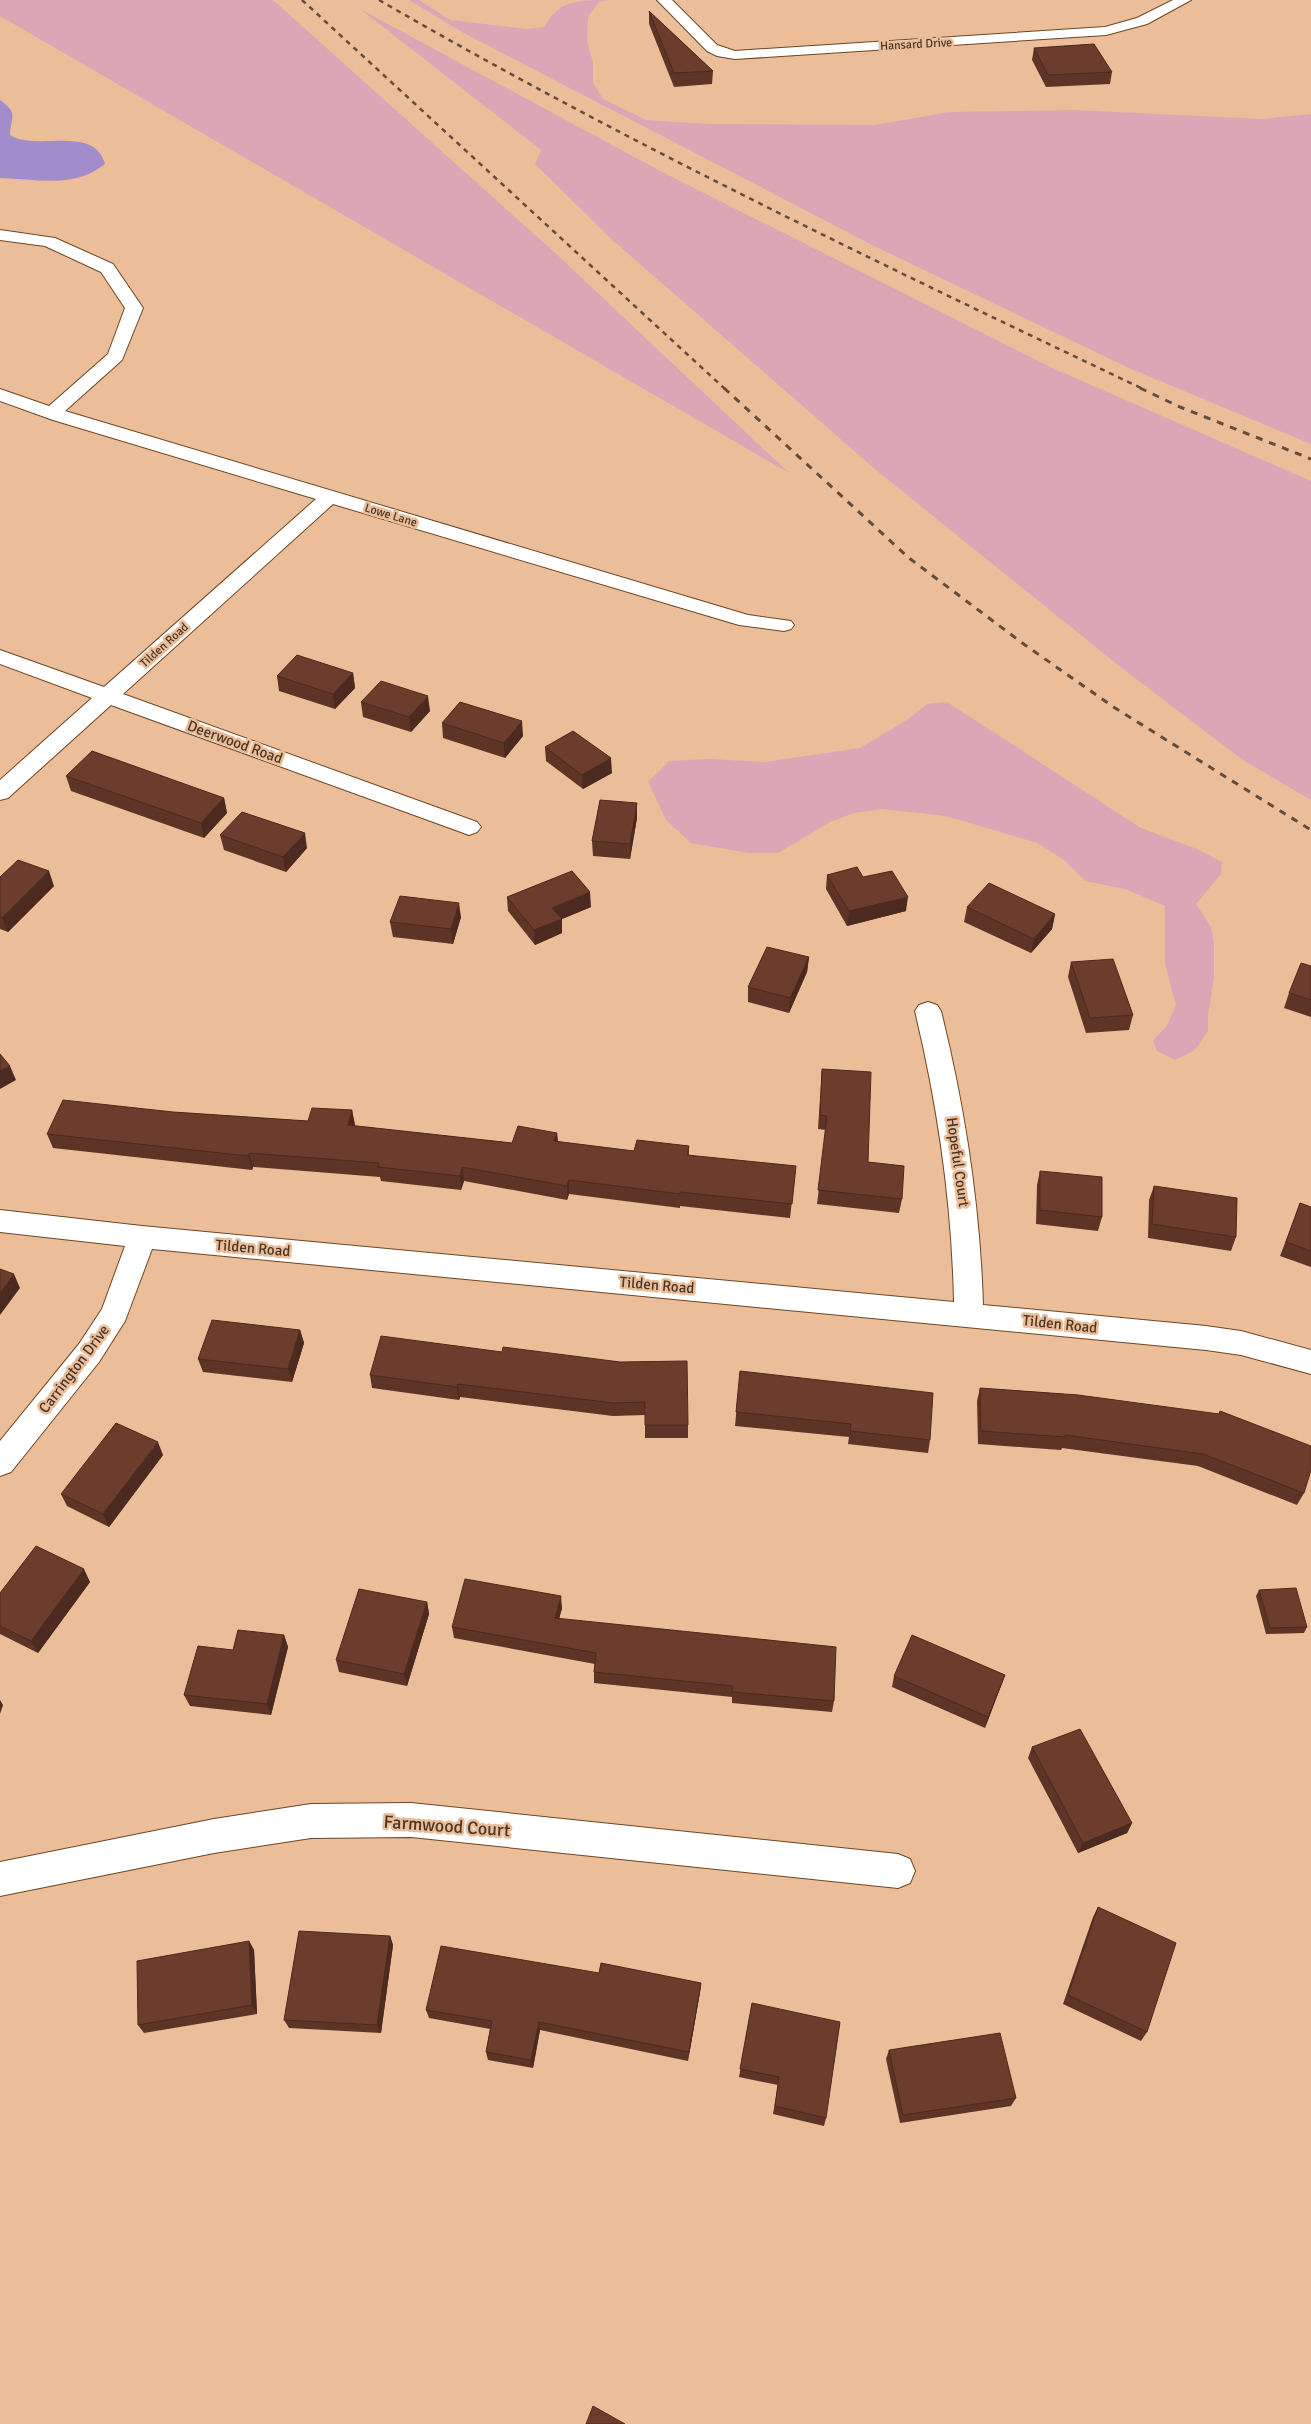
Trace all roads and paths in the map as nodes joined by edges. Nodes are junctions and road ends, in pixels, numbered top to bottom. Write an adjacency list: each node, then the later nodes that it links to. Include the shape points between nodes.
1 (664, 0): 2 (street, Hansard Drive, via 712,48 735,56 1106,31 1142,21)
2 (1184, 0)
3 (0, 235): 5 (street, via 49,242 107,268 134,308 116,356)
4 (0, 395): 5 (street, Lowe Lane)
5 (52, 412): 6 (street, Lowe Lane)
6 (329, 496): 7 (street, Lowe Lane, via 746,622); 9 (street, Tilden Road)
7 (784, 625)
8 (0, 658): 9 (street, Deerwood Road)
9 (107, 696): 10 (street, Tilden Road); 11 (street, Deerwood Road)
10 (0, 793)
11 (469, 827)
12 (928, 1011): 15 (street, Hopeful Court, via 946,1079 965,1206)
13 (0, 1221): 14 (street, Tilden Road)
14 (142, 1237): 15 (street, Tilden Road); 17 (street, Carrington Drive, via 115,1313 89,1353)
15 (969, 1315): 16 (street, Tilden Road, via 1206,1338 1241,1343)
16 (1311, 1362)
17 (0, 1463)
18 (898, 1872): 19 (street, Farmwood Court, via 411,1820 311,1821 214,1836)
19 (0, 1879)

